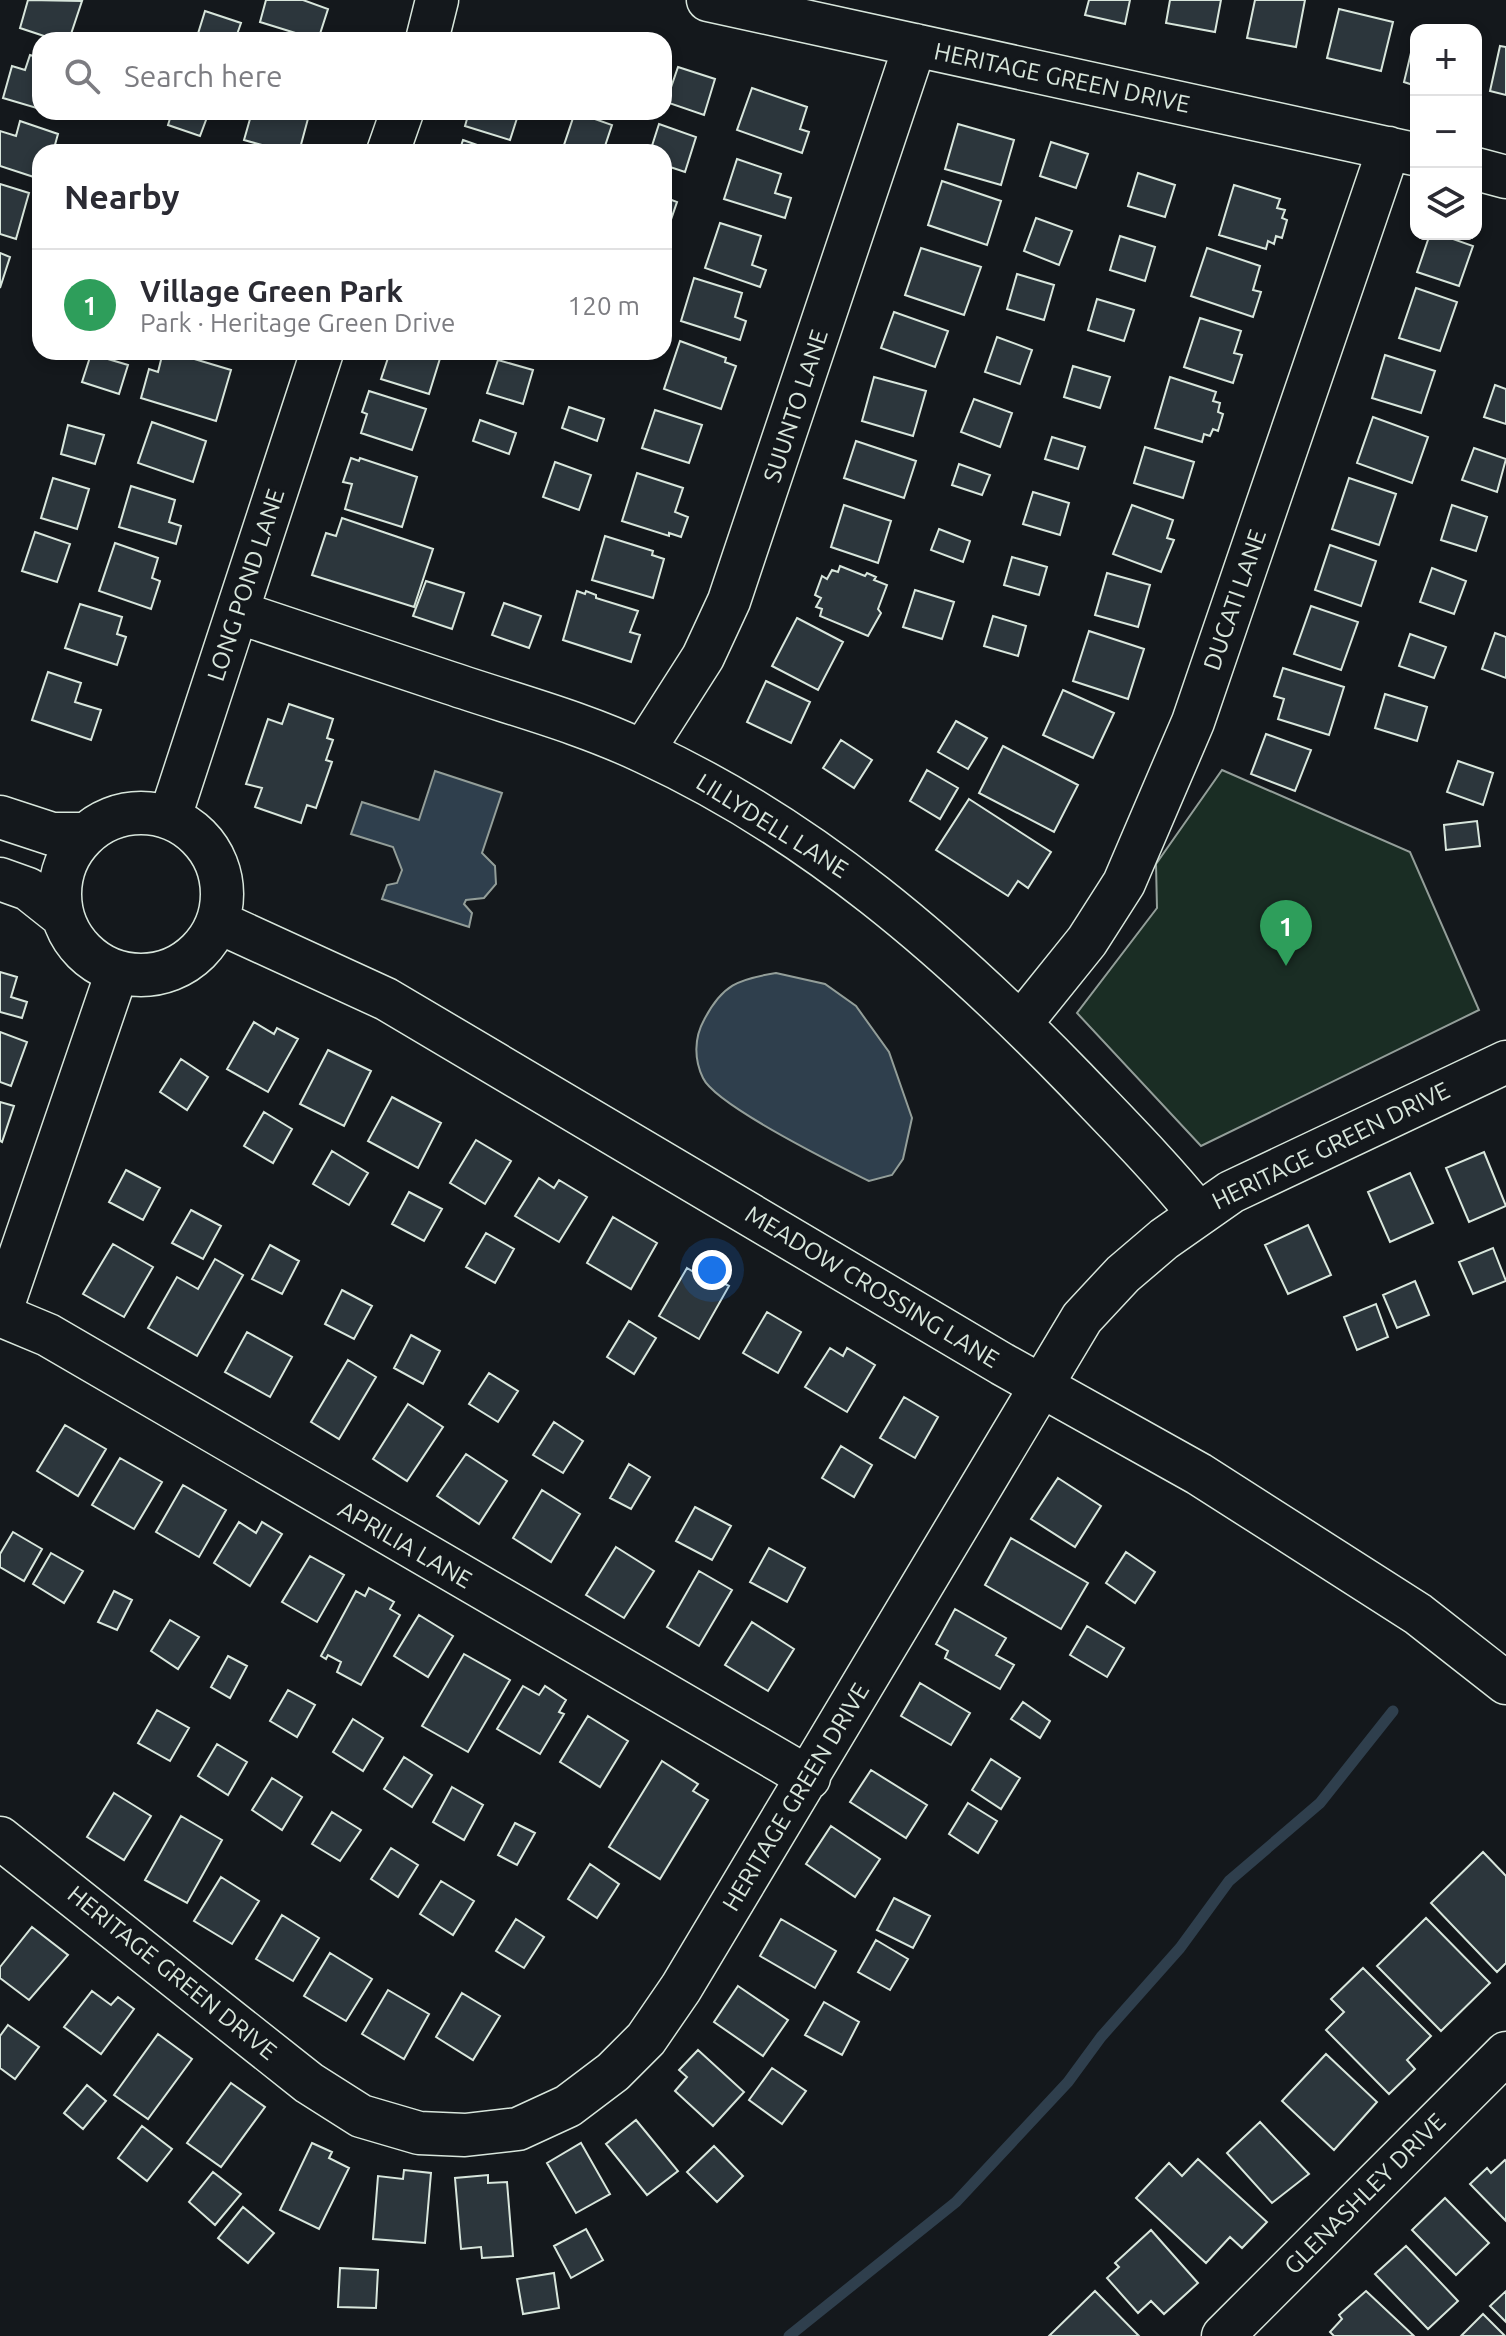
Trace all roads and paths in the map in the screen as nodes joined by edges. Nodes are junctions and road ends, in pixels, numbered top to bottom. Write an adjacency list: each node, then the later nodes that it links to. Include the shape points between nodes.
1 (437, 0): 3 (street)
2 (708, 0): 4 (street, HERITAGE GREEN DRIVE)
3 (429, 32)
4 (915, 45): 7 (street, HERITAGE GREEN DRIVE); 12 (street, SUUNTO LANE, via 729,601 703,657)
5 (399, 120): 6 (street)
6 (391, 144)
7 (1402, 152): 20 (street, DUCATI LANE, via 1160,802 1124,883 1087,941)
8 (1482, 171): 9 (street)
9 (1506, 177)
10 (319, 360): 11 (street, LONG POND LANE)
11 (237, 612): 12 (street, LILLYDELL LANE, via 575,722); 14 (street, LONG POND LANE)
12 (643, 751): 20 (street, LILLYDELL LANE, via 756,811 841,867 929,937)
13 (0, 817): 15 (street, via 52,834)
14 (170, 817): 15 (street, via 141,812 111,818); 18 (street, via 197,834 215,860 223,890)
15 (86, 834): 17 (street, via 68,857 60,886)
16 (0, 879): 17 (street, via 28,889)
17 (62, 916): 19 (street, via 78,946)
18 (218, 922): 19 (street, via 200,951 172,970 138,976); 24 (street, MEADOW CROSSING LANE, via 386,999)
19 (117, 972): 23 (street)
20 (1021, 1023): 22 (street, LILLYDELL LANE)
21 (1506, 1062): 22 (street, HERITAGE GREEN DRIVE, via 1257,1179)
22 (1198, 1213): 24 (street, HERITAGE GREEN DRIVE, via 1123,1274 1082,1318)
23 (0, 1315): 26 (street, APRILIA LANE, via 48,1335)
24 (1042, 1387): 25 (street, MEADOW CROSSING LANE, via 1199,1474 1311,1544 1418,1614); 26 (street, HERITAGE GREEN DRIVE)
25 (1506, 1683)
26 (809, 1778): 27 (street, HERITAGE GREEN DRIVE, via 646,2039 568,2106 518,2129 465,2135 419,2133 361,2116 309,2083)
27 (0, 1838)
28 (1506, 2053): 29 (street, GLENASHLEY DRIVE)
29 (1223, 2336)

